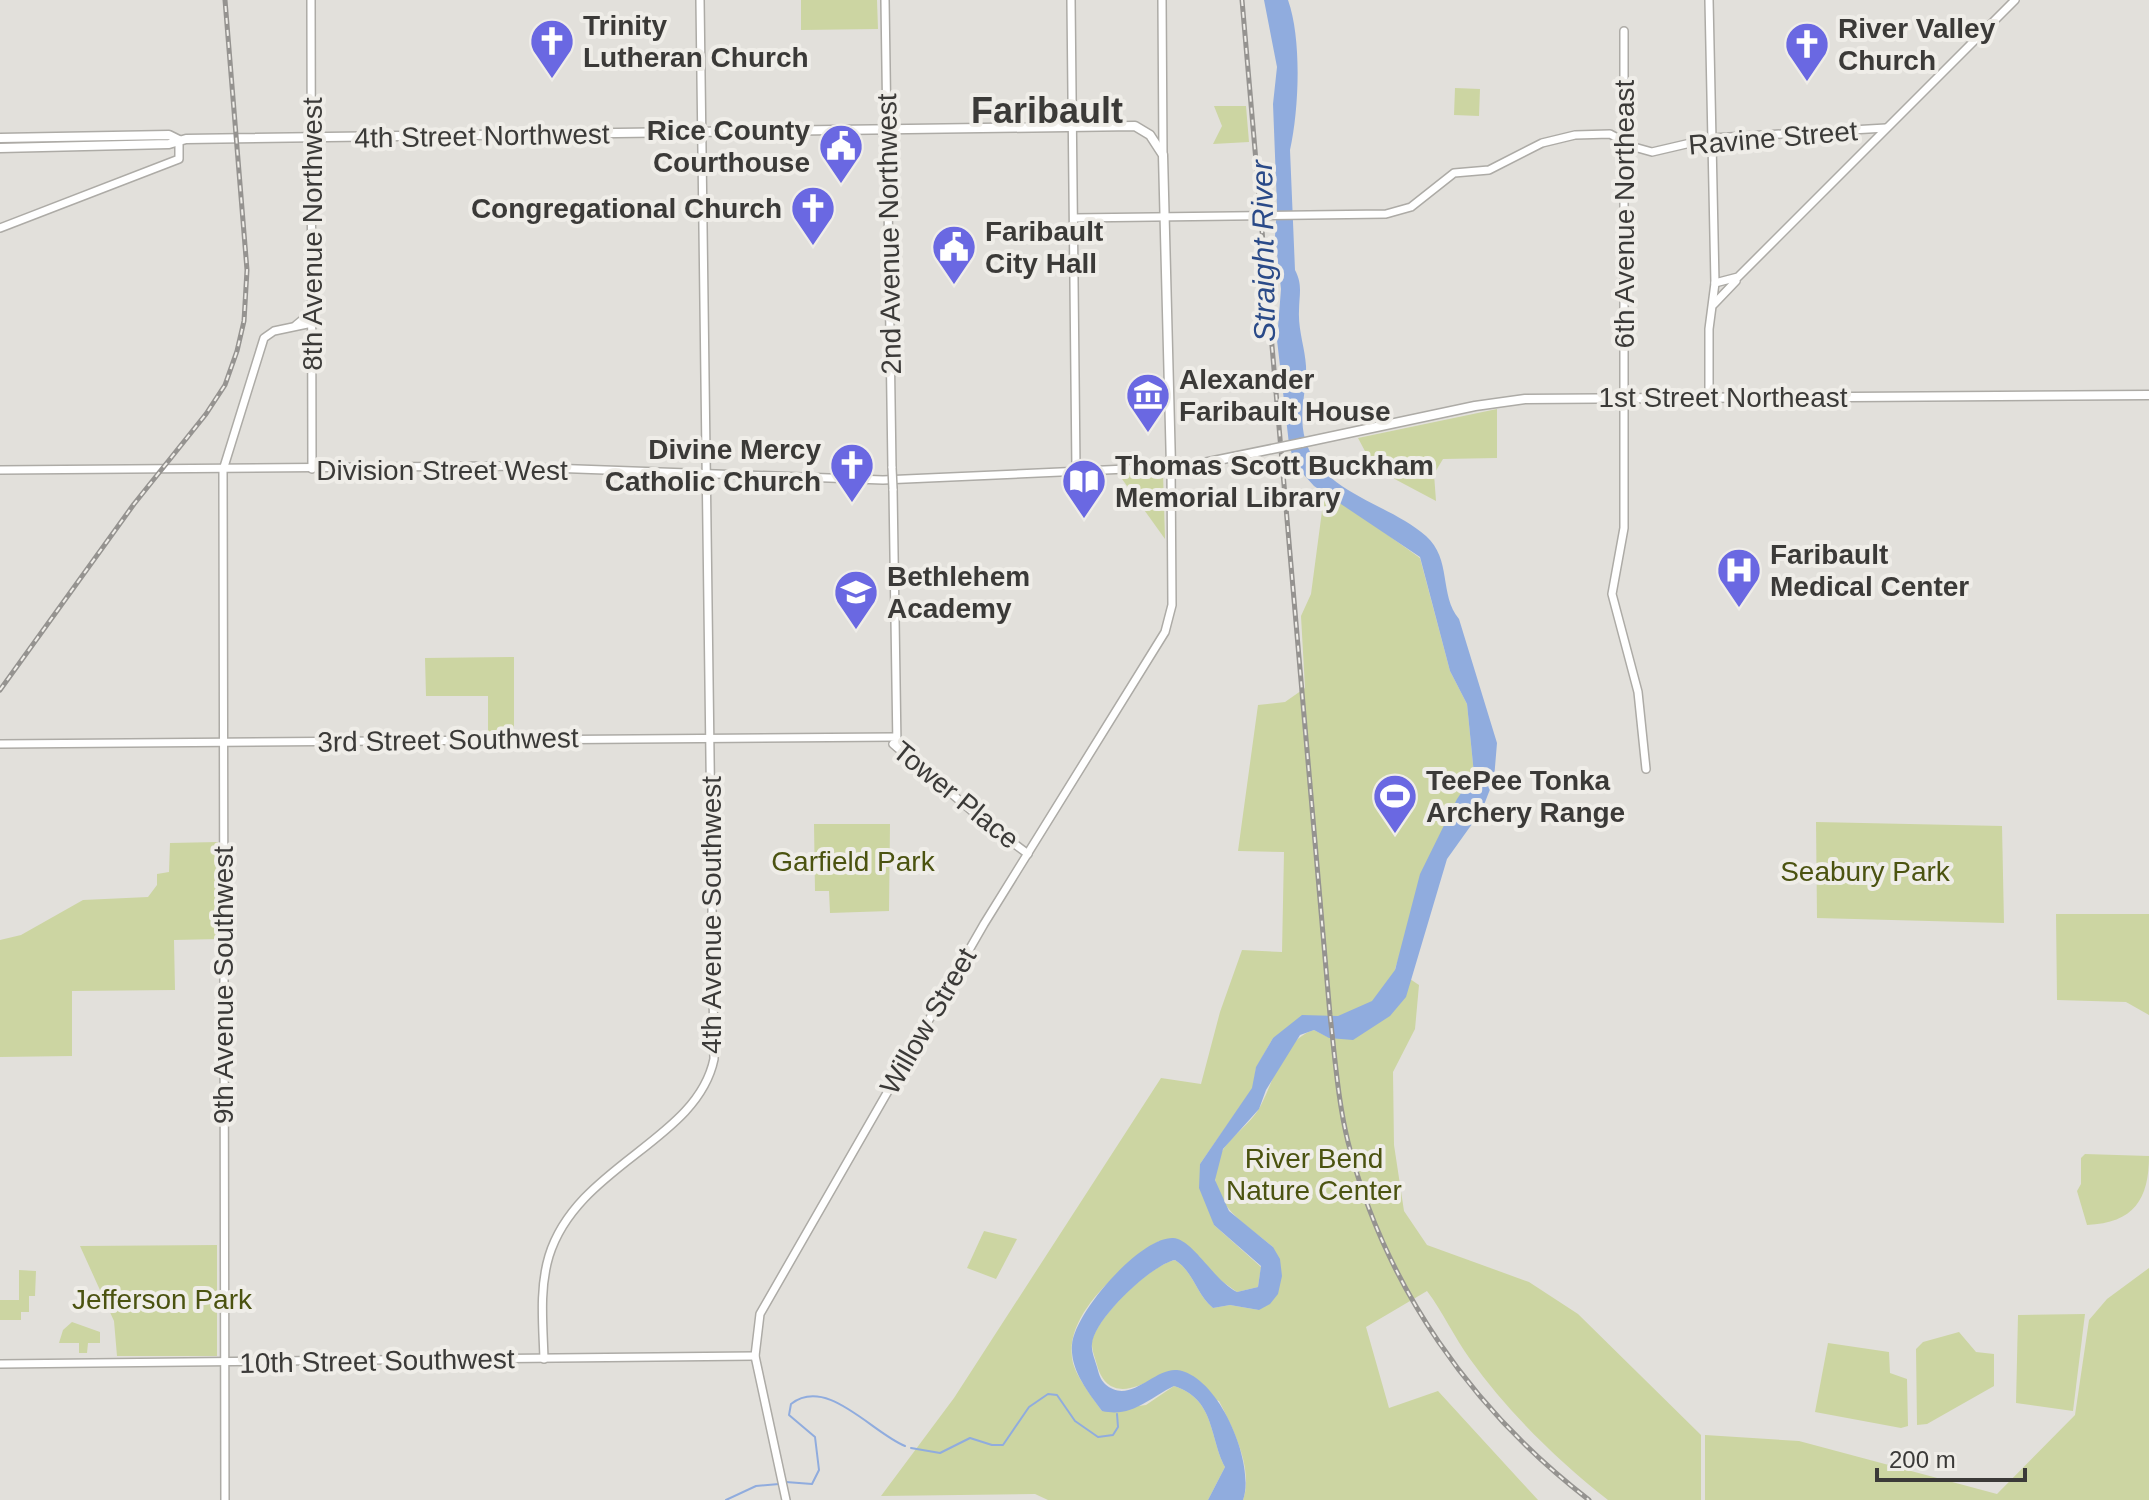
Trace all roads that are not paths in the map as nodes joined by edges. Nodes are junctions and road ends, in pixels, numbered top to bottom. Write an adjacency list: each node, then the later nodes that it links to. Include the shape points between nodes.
1 (311, 0): 16 (street, 8th Avenue Northwest)
2 (700, 0): 13 (street, 4th Avenue Southwest)
3 (885, 0): 12 (street, 2nd Avenue Northwest)
4 (1071, 0): 10 (street)
5 (1162, 0): 9 (street)
6 (1709, 0): 17 (street)
7 (2015, 0): 11 (street)
8 (1624, 31): 19 (street, 6th Avenue Northeast)
9 (1164, 114): 14 (street); 21 (street)
10 (1072, 126): 12 (main road, 4th Street Northwest); 14 (main road, 4th Street Northwest, via 1127,125); 22 (street)
11 (1886, 128): 17 (street, Ravine Street); 25 (street)
12 (887, 129): 13 (main road, 4th Street Northwest); 42 (street, 2nd Avenue Northwest, bridge)
13 (702, 132): 16 (main road, 4th Street Northwest); 39 (street, 4th Avenue Southwest)
14 (1150, 135): 21 (main road)
15 (0, 138): 18 (main road, via 169,135)
16 (313, 138): 18 (main road, 4th Street Northwest); 27 (street, 8th Avenue Northwest)
17 (1712, 138): 19 (street, Ravine Street, via 1652,152); 26 (street)
18 (179, 140): 20 (main road); 24 (street, via 179,159)
19 (1626, 142): 23 (street, Ravine Street, via 1601,133 1542,143 1501,166 1444,178 1399,213); 32 (street, 6th Avenue Northeast)
20 (0, 148)
21 (1163, 155): 23 (main road)
22 (1074, 218): 23 (street, Ravine Street); 36 (street)
23 (1164, 218): 34 (main road)
24 (0, 228)
25 (1738, 277): 26 (street); 28 (street)
26 (1715, 283): 28 (street)
27 (314, 303): 29 (street, 8th Avenue Northwest); 30 (street, via 304,319)
28 (1712, 305): 33 (street)
29 (312, 323): 30 (street); 35 (street, 8th Avenue Northwest)
30 (290, 327): 38 (street, 9th Avenue Southwest, via 268,334 261,343)
31 (2149, 395): 33 (main road, 1st Street Northeast)
32 (1624, 396): 33 (main road, 1st Street Northeast); 34 (main road, 1st Street Northeast, bridge, via 1506,401); 46 (street, 6th Avenue Northeast, via 1624,528 1612,594 1638,692)
33 (1709, 396)
34 (1171, 467): 36 (street, Division Street West); 47 (street, Willow Street, via 1172,605 1165,632)
35 (312, 469): 38 (street, Division Street West); 39 (street, Division Street West, via 497,466)
36 (1076, 469): 39 (street, Division Street West, via 883,480)
37 (0, 470): 38 (street, Division Street West)
38 (223, 470): 43 (street, 9th Avenue Southwest)
39 (704, 475): 40 (street, 4th Avenue Southwest)
40 (710, 737): 41 (street, 3rd Street Southwest); 43 (street, 3rd Street Southwest); 49 (street, 4th Avenue Southwest, via 711,1072 691,1106 570,1213 551,1249 543,1289)
41 (885, 737): 42 (street, 3rd Street Southwest); 45 (street, Tower Place)
42 (896, 737): 45 (street, 2nd Avenue Northwest)
43 (224, 742): 44 (street, 3rd Street Southwest); 50 (street, 9th Avenue Southwest)
44 (0, 744)
45 (897, 747): 47 (street, Tower Place)
46 (1646, 769)
47 (1028, 854): 48 (street, Willow Street, via 766,1302 756,1327)
48 (755, 1356): 49 (street, 10th Street Southwest); 53 (street, Willow Street)
49 (544, 1359): 50 (street, 10th Street Southwest)
50 (223, 1363): 51 (street, 10th Street Southwest); 52 (street, 9th Avenue Southwest)
51 (0, 1364)
52 (225, 1500)
53 (786, 1500)

